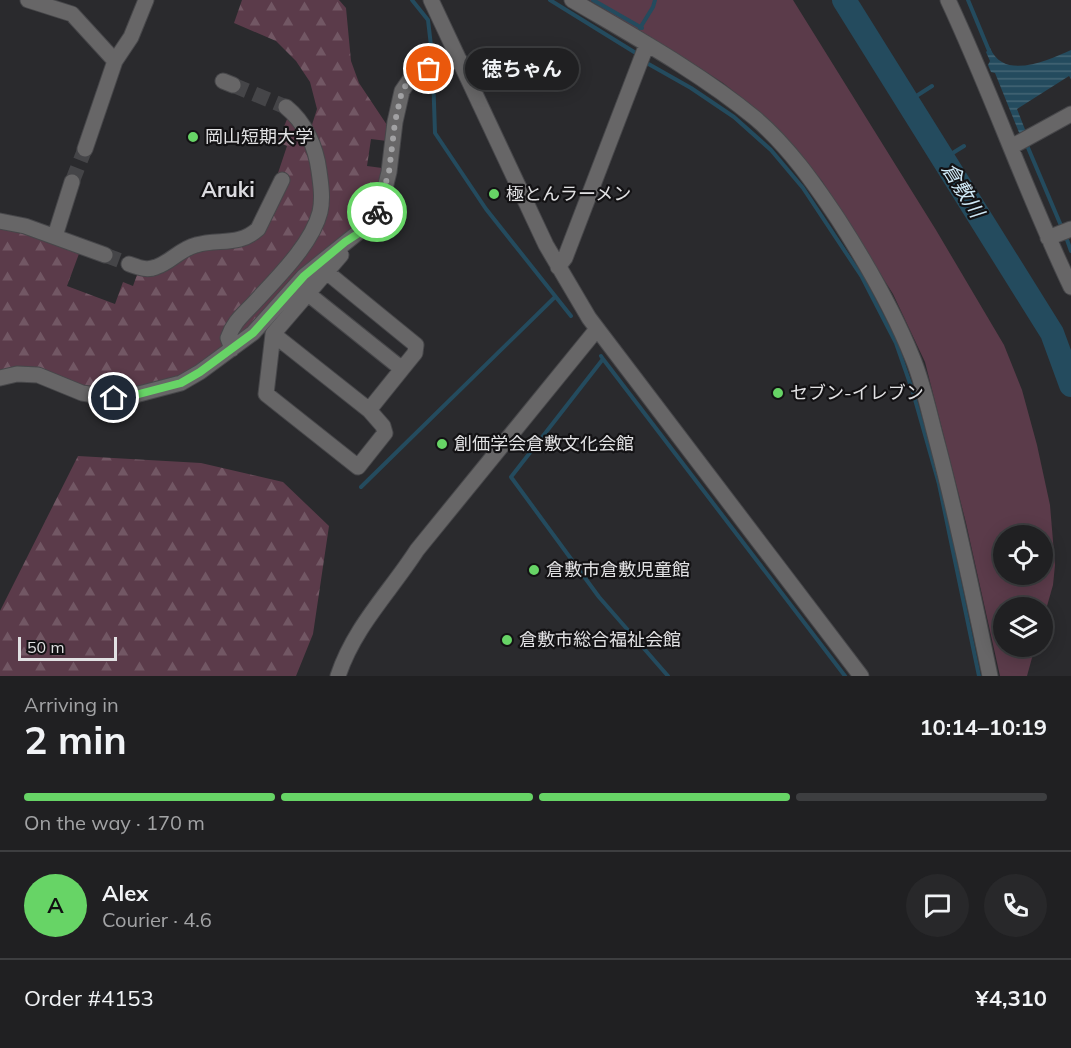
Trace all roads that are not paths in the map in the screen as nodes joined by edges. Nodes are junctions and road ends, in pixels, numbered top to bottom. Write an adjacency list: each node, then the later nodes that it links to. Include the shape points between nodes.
1 (28, 0): 8 (street, via 72,14)
2 (146, 0): 8 (street, via 131,37)
3 (432, 0): 7 (street)
4 (572, 0): 6 (street)
5 (948, 0): 11 (street)
6 (644, 52): 21 (street, via 565,258); 33 (street, via 738,105 779,141 819,192 877,283 910,352 926,398)
7 (459, 59): 16 (street, via 413,75 402,91 381,204 375,219); 21 (street)
8 (115, 61): 12 (street)
9 (286, 107): 27 (street, via 298,117 318,162 320,213 309,237 288,264 233,324 228,338)
10 (1071, 114): 11 (street)
11 (1021, 142): 17 (street)
12 (85, 149)
13 (282, 180): 20 (street, via 258,230 242,240 200,243 155,268 143,270)
14 (72, 182): 18 (street)
15 (0, 221): 18 (street)
16 (362, 231): 24 (street); 27 (street, via 304,276 253,333)
17 (1061, 232): 23 (street)
18 (55, 236): 19 (street)
19 (105, 255)
20 (129, 264)
21 (558, 267): 25 (street)
22 (329, 274): 28 (street, via 416,345 415,353)
23 (1071, 287)
24 (307, 294): 26 (street); 28 (street)
25 (597, 329): 31 (street, via 365,619); 32 (street)
26 (273, 334): 30 (street); 30 (street, via 266,394 358,467 385,433)
27 (232, 349): 29 (street, via 181,383 114,398 82,393 38,375)
28 (402, 369): 30 (street)
29 (0, 378)
30 (369, 410)
31 (338, 676)
32 (861, 676)
33 (990, 676)

